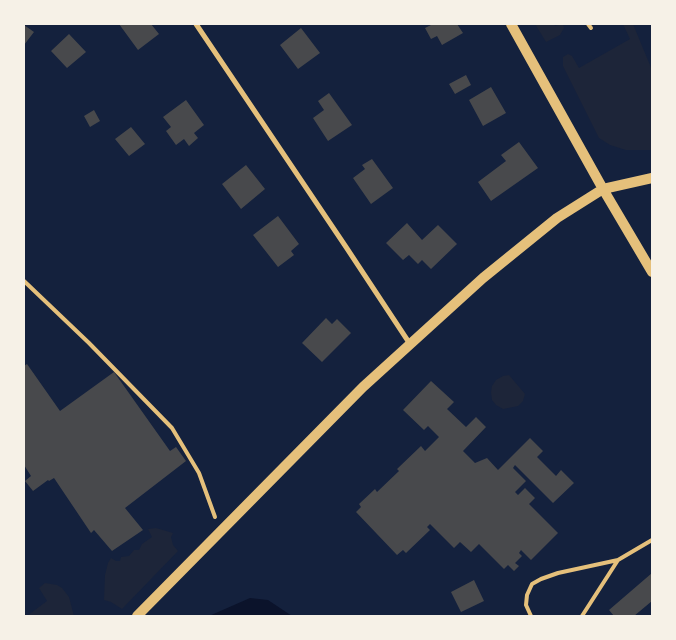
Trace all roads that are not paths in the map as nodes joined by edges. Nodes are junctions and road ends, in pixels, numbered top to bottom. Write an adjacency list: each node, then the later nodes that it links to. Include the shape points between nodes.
1 (196, 24): 9 (street)
2 (510, 24): 6 (main road)
3 (588, 24): 4 (lane)
4 (591, 28)
5 (652, 178): 6 (main road)
6 (603, 189): 7 (main road); 9 (main road, via 542,230)
7 (652, 272)
8 (24, 281): 10 (lane, via 172,428 199,473)
9 (410, 344): 13 (main road, via 324,426)
10 (215, 517)
11 (652, 540): 12 (lane)
12 (618, 560): 14 (lane, via 558,573 532,584 526,605); 15 (lane)
13 (137, 616)
14 (531, 616)
15 (582, 616)

